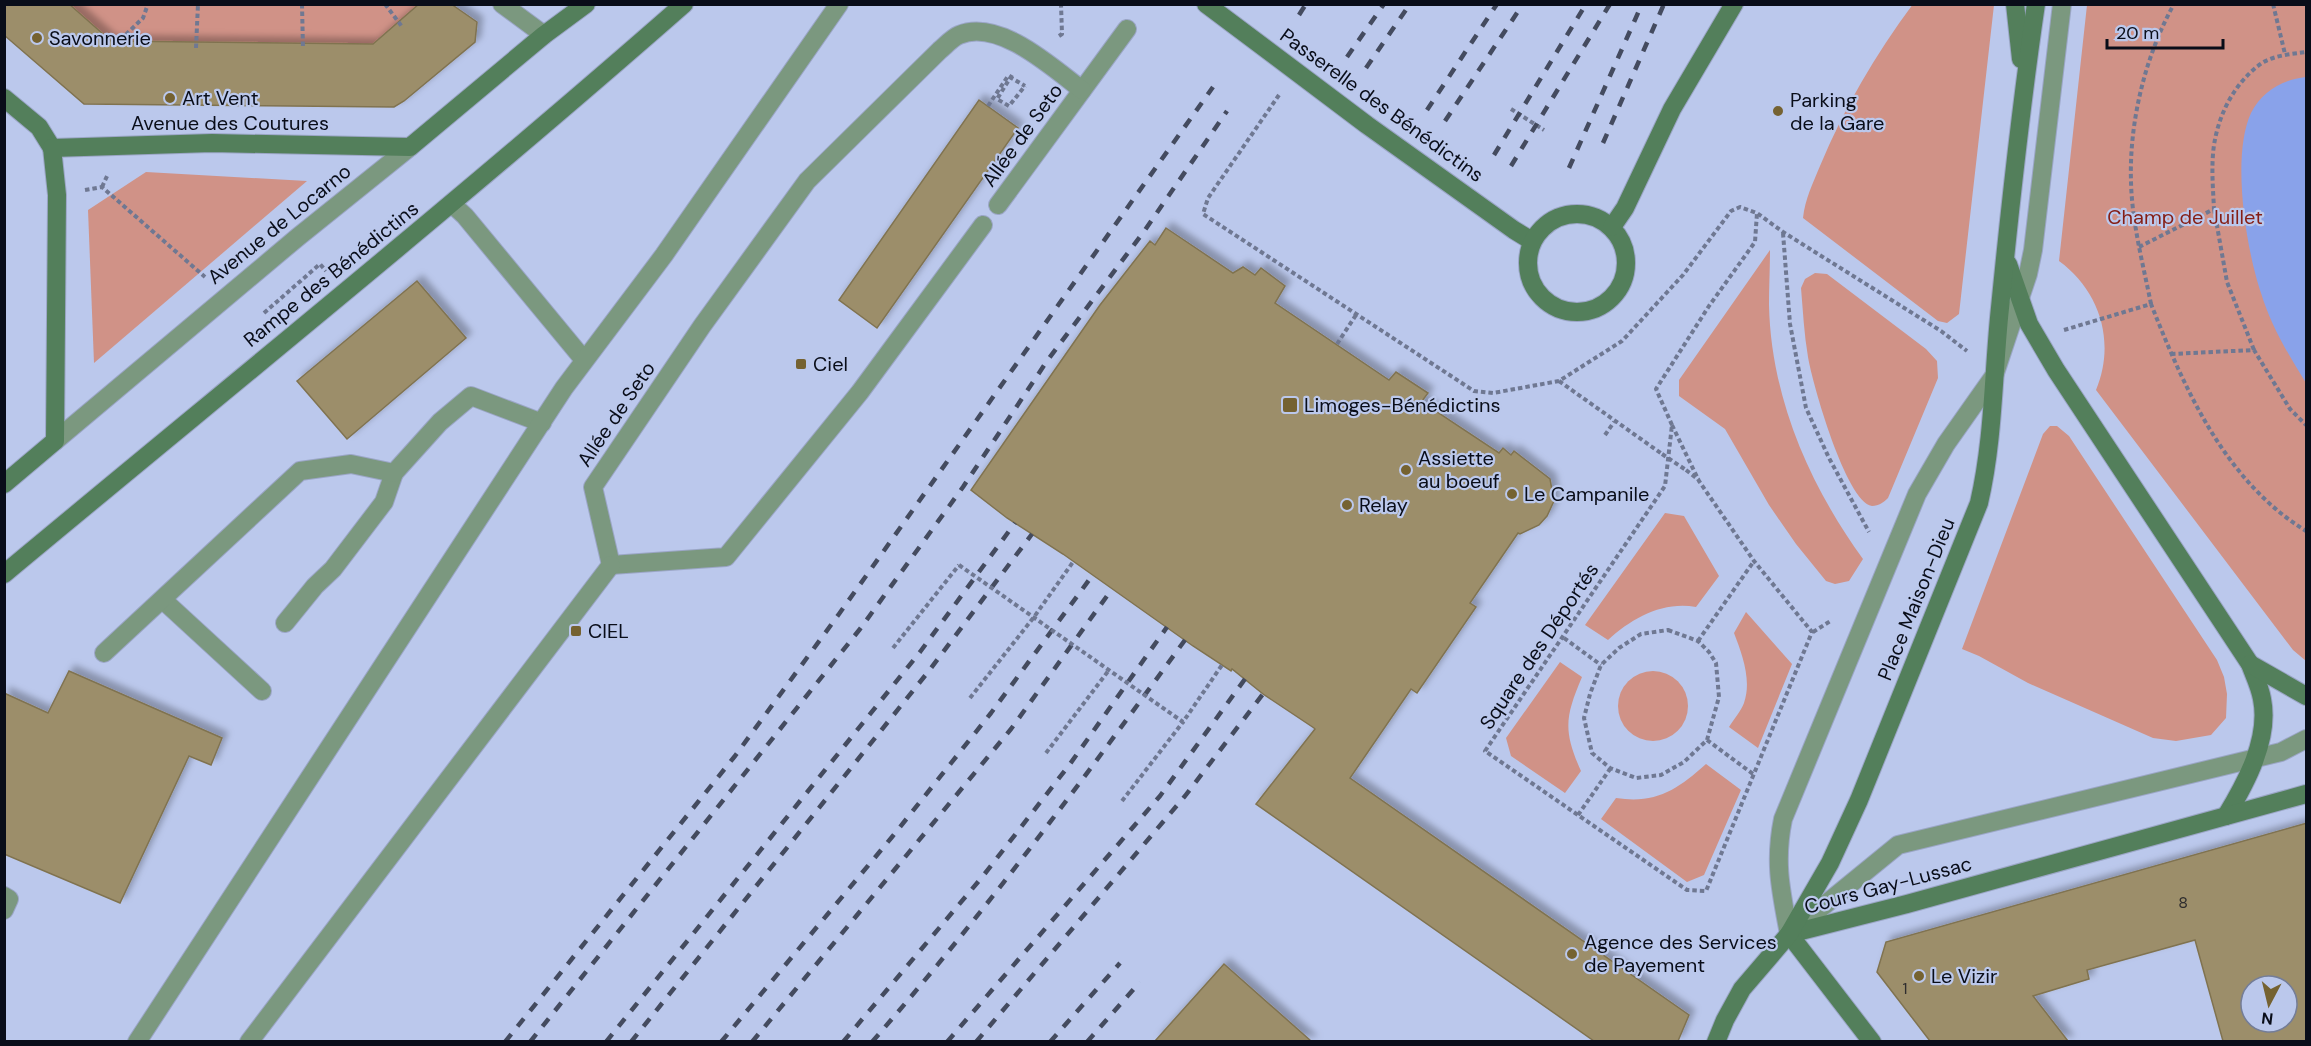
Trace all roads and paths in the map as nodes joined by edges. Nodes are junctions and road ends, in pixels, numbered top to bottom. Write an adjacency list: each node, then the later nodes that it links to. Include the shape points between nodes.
1 (148, 4): 21 (path, via 143,18)
2 (198, 4): 22 (path)
3 (302, 4): 23 (path)
4 (320, 4): 5 (path)
5 (348, 4)
6 (385, 4): 18 (path)
7 (502, 4): 20 (street)
8 (586, 4): 20 (street, Avenue de Locarno)
9 (684, 4): 39 (street, Rampe des Bénédictins)
10 (839, 4): 59 (street, via 664,255)
11 (1206, 4): 46 (street, Passerelle des Bénédictins, via 1367,125)
12 (1734, 4): 44 (street, via 1672,109)
13 (2015, 4): 27 (street, Place Maison-Dieu)
14 (2036, 4): 27 (street, Place Maison-Dieu)
15 (2062, 4): 51 (street, via 2033,250)
16 (2174, 4): 47 (path, via 2145,79 2133,138 2131,182)
17 (2273, 4): 25 (path)
18 (402, 28)
19 (1127, 29): 28 (street, Allée de Seto)
20 (544, 35): 34 (street, Avenue de Locarno)
21 (115, 45)
22 (196, 48)
23 (303, 49)
24 (2307, 52): 25 (path)
25 (2285, 54): 41 (path, via 2263,62 2229,99 2214,146)
26 (1008, 80): 31 (path, bridge, via 997,99 1009,106 1025,86 1008,76)
27 (2024, 83): 48 (street, Place Maison-Dieu)
28 (1083, 90): 40 (street, Allée de Seto); 75 (street, Allée de Seto, via 1033,53 1008,40 990,33 957,36 807,180 593,488)
29 (1280, 93): 54 (path, via 1208,198 1203,214)
30 (4, 98): 35 (street, via 39,127)
31 (988, 106)
32 (1511, 109): 33 (path)
33 (1544, 130)
34 (410, 147): 35 (street, Avenue des Coutures, via 212,143); 67 (street, Avenue de Locarno)
35 (51, 148): 38 (street)
36 (109, 172): 37 (path)
37 (102, 187): 38 (path); 50 (path)
38 (57, 195): 67 (street)
39 (452, 204): 59 (street); 76 (street, Rampe des Bénédictins)
40 (998, 205)
41 (2214, 209): 47 (path); 57 (path, via 2227,282)
42 (1757, 213): 45 (path); 61 (path, via 1740,207 1731,211 1683,274 1622,341); 64 (path, via 1755,242 1656,389)
43 (983, 225): 75 (street, via 860,392 726,557)
44 (1612, 227): 46 (street, via 1584,213 1569,213 1542,228); 46 (street, via 1625,249 1625,276 1608,302 1581,312 1565,311 1539,295 1528,268)
45 (1783, 232): 60 (path, via 1941,331); 72 (path, via 1790,324 1806,408)
46 (1532, 241)
47 (2139, 247): 52 (path)
48 (2006, 258): 51 (street, Place Maison-Dieu); 60 (street, Place Maison-Dieu)
49 (326, 271): 53 (path, via 320,264)
50 (210, 282)
51 (2019, 300): 60 (street); 86 (street, Place Maison-Dieu, via 2056,370)
52 (2151, 304): 55 (path); 58 (path)
53 (264, 313)
54 (1356, 315): 56 (path); 61 (path, via 1474,391 1493,393)
55 (2053, 333)
56 (1337, 344)
57 (2254, 350): 58 (path); 65 (path, via 2290,408)
58 (2170, 354): 71 (path, via 2188,393 2237,468 2282,516)
59 (584, 360): 62 (street)
60 (1994, 376): 108 (street, Place Maison-Dieu, via 1988,466 1979,503 1859,800 1830,863); 108 (street, via 1946,444 1917,494 1783,819 1778,875)
61 (1559, 381): 63 (path)
62 (542, 423): 68 (street, via 471,396 440,422); 109 (street)
63 (1616, 423): 66 (path); 69 (path, bridge)
64 (1672, 425): 69 (path); 82 (path, Square des Déportés, via 1665,486)
65 (2307, 425)
66 (1605, 435)
67 (55, 441): 70 (street, Avenue de Locarno)
68 (394, 473): 77 (street, via 351,464 300,471); 80 (street, via 384,502)
69 (1699, 481): 73 (path)
70 (4, 484)
71 (2307, 531)
72 (1874, 539)
73 (1754, 561): 81 (path); 83 (path)
74 (1073, 562): 79 (path)
75 (611, 565): 110 (street)
76 (4, 574)
77 (163, 600): 85 (street); 90 (street)
78 (1841, 615): 81 (path)
79 (1034, 617): 84 (path, bridge, via 959,565); 89 (path, bridge); 92 (path)
80 (285, 623)
81 (1812, 632): 101 (path, Square des Déportés)
82 (1564, 638): 88 (path); 104 (path, Square des Déportés, via 1485,751)
83 (1698, 641): 88 (path, via 1668,630 1641,634); 95 (path, via 1716,663 1719,697)
84 (893, 648)
85 (104, 653)
86 (2250, 664): 91 (street); 99 (street, via 2262,699 2263,722)
87 (1222, 665): 93 (path, bridge)
88 (1601, 665): 100 (path, via 1584,718 1592,753)
89 (1109, 670): 93 (path, bridge); 97 (path)
90 (262, 691)
91 (2307, 696)
92 (969, 698)
93 (1183, 722): 103 (path)
94 (2307, 739): 96 (street, Cours Gay-Lussac)
95 (1707, 740): 100 (path, via 1684,762 1661,775 1636,778); 101 (path)
96 (2282, 752): 98 (street, Cours Gay-Lussac); 99 (street, Cours Gay-Lussac)
97 (1046, 753)
98 (2307, 753)
99 (2254, 758): 105 (street, via 2242,790); 108 (street, Cours Gay-Lussac, via 1898,844)
100 (1610, 768): 104 (path)
101 (1753, 774): 104 (path, Square des Déportés, via 1706,891 1686,890)
102 (2307, 794): 105 (street, Cours Gay-Lussac)
103 (1122, 801)
104 (1578, 815)
105 (2226, 816): 108 (street, Cours Gay-Lussac)
106 (4, 896): 107 (street, via 9,899)
107 (4, 910)
108 (1789, 934): 111 (street, Place Maison-Dieu, via 1742,989); 112 (street)
109 (137, 1041)
110 (249, 1041)
111 (1716, 1041)
112 (1872, 1041)

